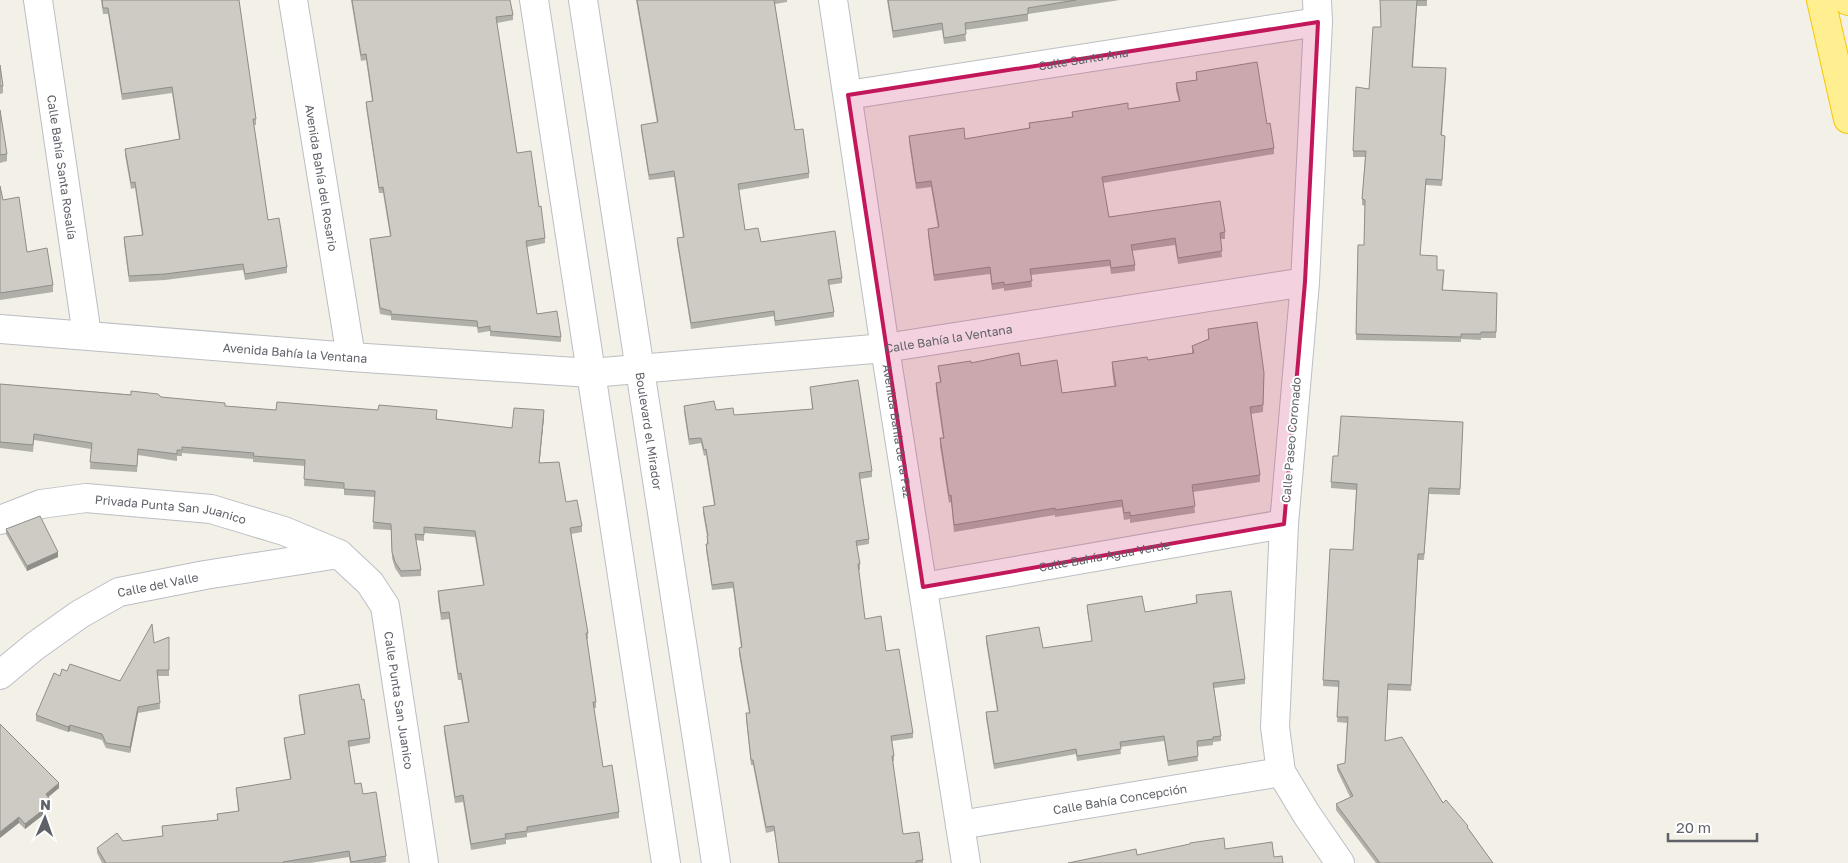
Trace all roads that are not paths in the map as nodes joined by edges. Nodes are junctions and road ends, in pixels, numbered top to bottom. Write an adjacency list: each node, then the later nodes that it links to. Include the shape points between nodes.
1 (38, 0): 12 (street, Calle Bahía Santa Rosalía)
2 (293, 0): 14 (street, Avenida Bahía del Rosario)
3 (534, 0): 16 (street)
4 (583, 0): 15 (street, Boulevard el Mirador)
5 (833, 0): 8 (street, Avenida Bahía de la Paz)
6 (1821, 0): 9 (highway)
7 (1318, 11): 8 (street, Calle Santa Ana); 10 (street, Calle Paseo Coronado)
8 (848, 95): 13 (street, Avenida Bahía de la Paz)
9 (1848, 119)
10 (1305, 282): 13 (street, Calle Bahía la Ventana); 18 (street, Calle Paseo Coronado)
11 (0, 328): 12 (street, Avenida Bahía la Ventana)
12 (87, 335): 14 (street, Avenida Bahía la Ventana)
13 (885, 348): 15 (street, Calle Bahía la Ventana); 20 (street, Avenida Bahía de la Paz)
14 (351, 356): 16 (street, Avenida Bahía la Ventana)
15 (641, 369): 16 (street, Calle Bahía la Ventana); 26 (street, Boulevard el Mirador)
16 (591, 373): 25 (street)
17 (0, 520): 19 (street, Privada Punta San Juanico, via 41,504 86,498 211,509 284,531)
18 (1284, 524): 20 (street, Calle Bahía Agua Verde); 22 (street, Calle Paseo Coronado, via 1275,727)
19 (339, 554): 21 (street, Calle del Valle, via 119,592 80,614); 24 (street, Calle Punta San Juanico, via 370,583 385,606)
20 (923, 587): 23 (street, Avenida Bahía de la Paz)
21 (0, 674)
22 (1281, 772): 23 (street, Calle Bahía Concepción); 28 (street, Calle Paseo Coronado)
23 (960, 825): 27 (street, Avenida Bahía de la Paz)
24 (424, 863)
25 (666, 863)
26 (713, 863)
27 (966, 863)
28 (1340, 863)

